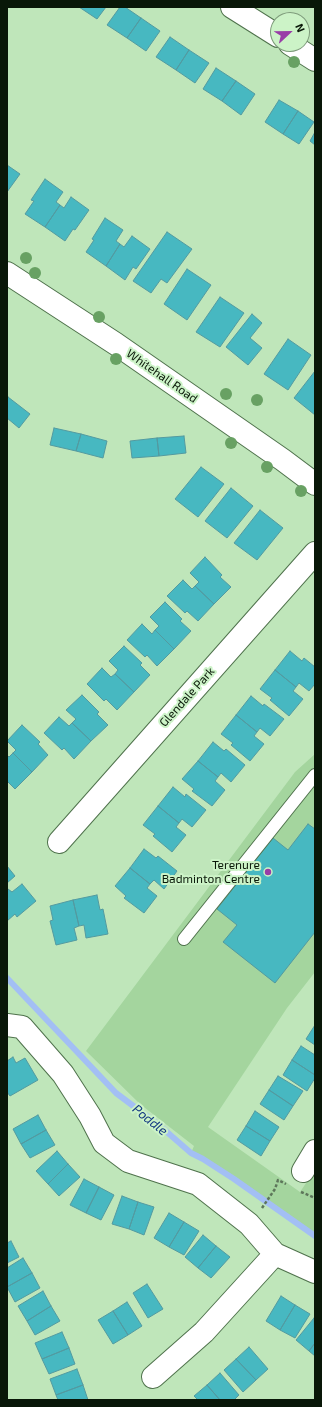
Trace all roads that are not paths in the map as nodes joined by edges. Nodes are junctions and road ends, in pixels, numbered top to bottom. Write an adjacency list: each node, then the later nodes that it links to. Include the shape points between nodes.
1 (232, 7): 2 (street)
2 (270, 31)
3 (302, 52): 4 (street)
4 (315, 60)
5 (7, 273): 6 (street, Whitehall Road, via 116,344)
6 (315, 484)
7 (315, 553): 9 (street, Glendale Park)
8 (315, 774): 10 (lane)
9 (59, 842)
10 (184, 939)
11 (7, 1025): 14 (street, via 22,1027 63,1074 104,1143 128,1161 198,1184 249,1224)
12 (315, 1151): 13 (street)
13 (303, 1171)
14 (275, 1254): 15 (street); 16 (street, via 204,1332)
15 (315, 1272)
16 (153, 1377)

